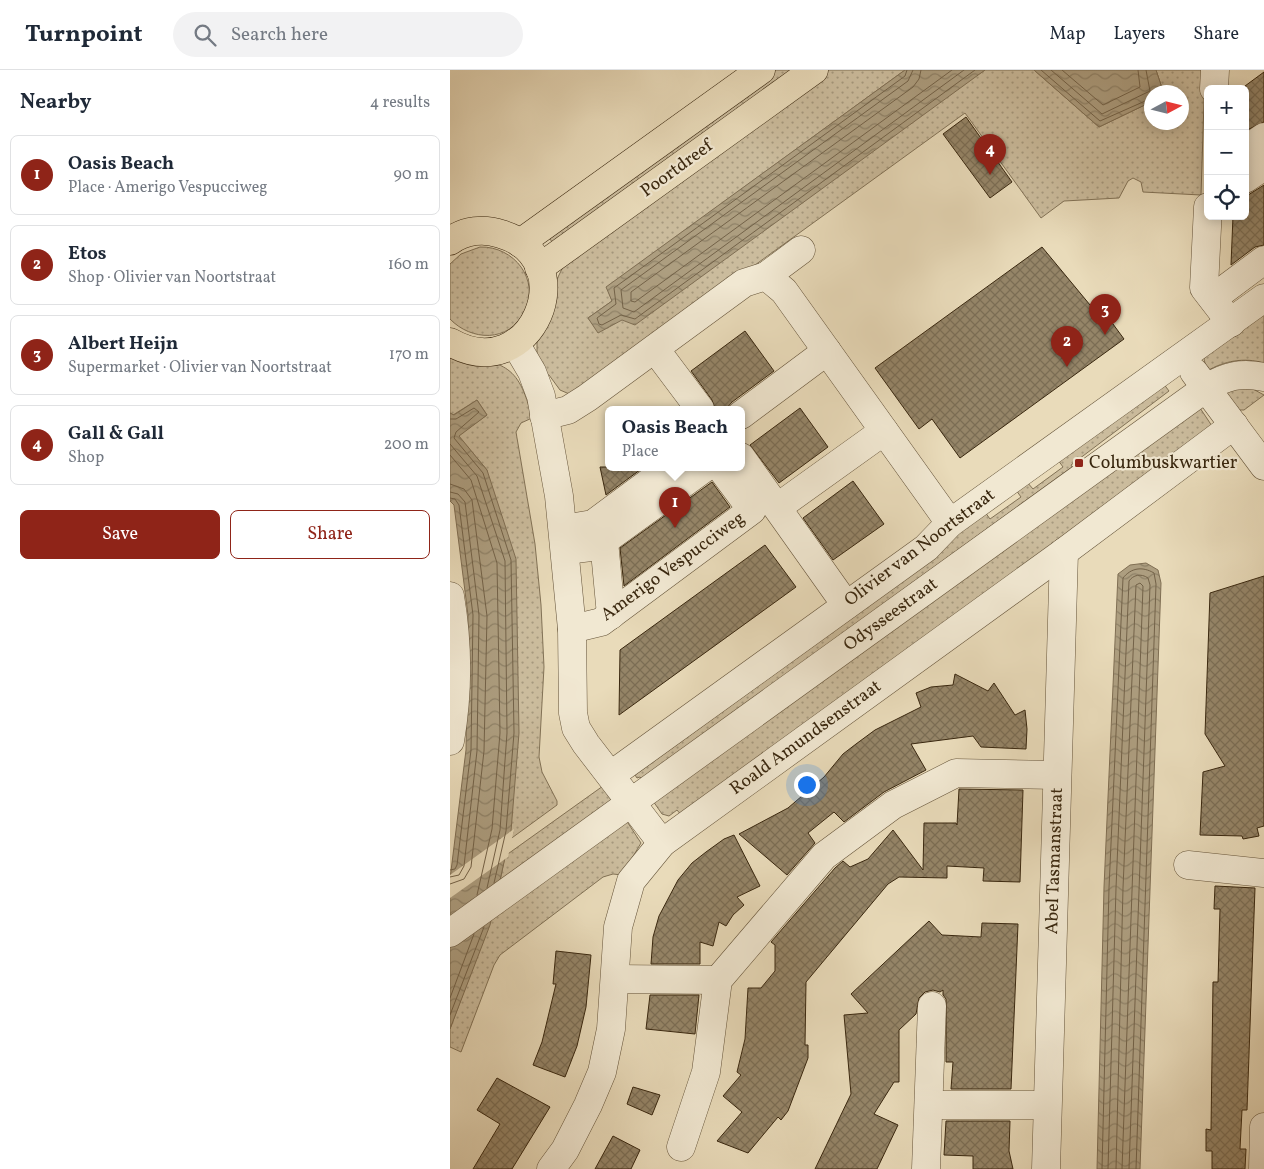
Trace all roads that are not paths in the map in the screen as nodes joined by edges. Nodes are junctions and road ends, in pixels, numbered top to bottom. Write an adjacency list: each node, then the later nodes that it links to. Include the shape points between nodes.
1 (761, 70): 11 (main road, Poortdreef)
2 (814, 70): 14 (main road, Poortdreef)
3 (1215, 70): 4 (street)
4 (1214, 85)
5 (1264, 136): 6 (street)
6 (1249, 147)
7 (1264, 166): 8 (street)
8 (1249, 177)
9 (1207, 220): 16 (street, via 1204,288)
10 (450, 240): 11 (main road, via 480,230 508,236)
11 (520, 243): 14 (main road)
12 (801, 250): 15 (street)
13 (1264, 260): 16 (street)
14 (539, 268): 20 (main road, via 544,284 540,310 528,332)
15 (766, 276): 21 (street, via 784,290); 22 (street, via 744,283)
16 (1213, 298): 18 (street)
17 (1264, 298): 18 (street, Olivier van Noortstraat)
18 (1231, 323): 23 (street, Olivier van Noortstraat)
19 (450, 342): 20 (main road, via 482,352 499,350)
20 (515, 343): 29 (street, via 532,372)
21 (827, 351): 28 (street); 31 (street)
22 (649, 353): 26 (street); 27 (street); 29 (street, via 568,410)
23 (1184, 357): 25 (street); 38 (street, Olivier van Noortstraat)
24 (1264, 377): 25 (street, Odysseestraat, via 1230,375)
25 (1206, 388): 30 (street); 50 (street, Odysseestraat)
26 (680, 406)
27 (697, 406)
28 (745, 411)
29 (544, 416): 39 (street)
30 (1234, 425): 33 (street); 41 (street, Roald Amundsenstraat)
31 (884, 431): 37 (street); 38 (street)
32 (745, 463): 37 (street)
33 (1264, 466)
34 (665, 471): 39 (street, via 593,524)
35 (700, 471): 40 (street)
36 (723, 471): 44 (street, Amerigo Vespucciweg, via 752,510)
37 (778, 508): 43 (street)
38 (950, 523): 43 (street, Olivier van Noortstraat, via 926,548)
39 (564, 540): 40 (street, via 591,547); 45 (street)
40 (604, 541): 44 (street)
41 (1064, 552): 49 (street, Abel Tasmanstraat); 51 (street, Roald Amundsenstraat)
42 (450, 601): 46 (street, via 455,625)
43 (846, 605): 48 (street, Olivier van Noortstraat)
44 (610, 615): 45 (street, Amerigo Vespucciweg, via 601,622)
45 (572, 629): 48 (street, via 571,678 576,728)
46 (453, 659): 47 (street)
47 (450, 741)
48 (611, 775): 50 (street)
49 (1057, 775): 56 (street, via 956,773 893,805 824,856); 59 (street, Abel Tasmanstraat)
50 (632, 802): 51 (street); 54 (street, Odysseestraat)
51 (662, 843): 55 (street, Roald Amundsenstraat, via 631,881 618,927)
52 (1188, 864): 53 (street)
53 (1264, 873)
54 (450, 933)
55 (615, 978): 56 (street); 62 (street, Roald Amundsenstraat, via 611,1028 602,1072 585,1113)
56 (718, 980): 61 (street, via 706,1072)
57 (932, 1006): 58 (street)
58 (929, 1105): 59 (street); 63 (street)
59 (1048, 1105): 64 (street, Abel Tasmanstraat)
60 (1264, 1127): 65 (street)
61 (681, 1147)
62 (552, 1169)
63 (926, 1169)
64 (1046, 1169)
65 (1263, 1169)

